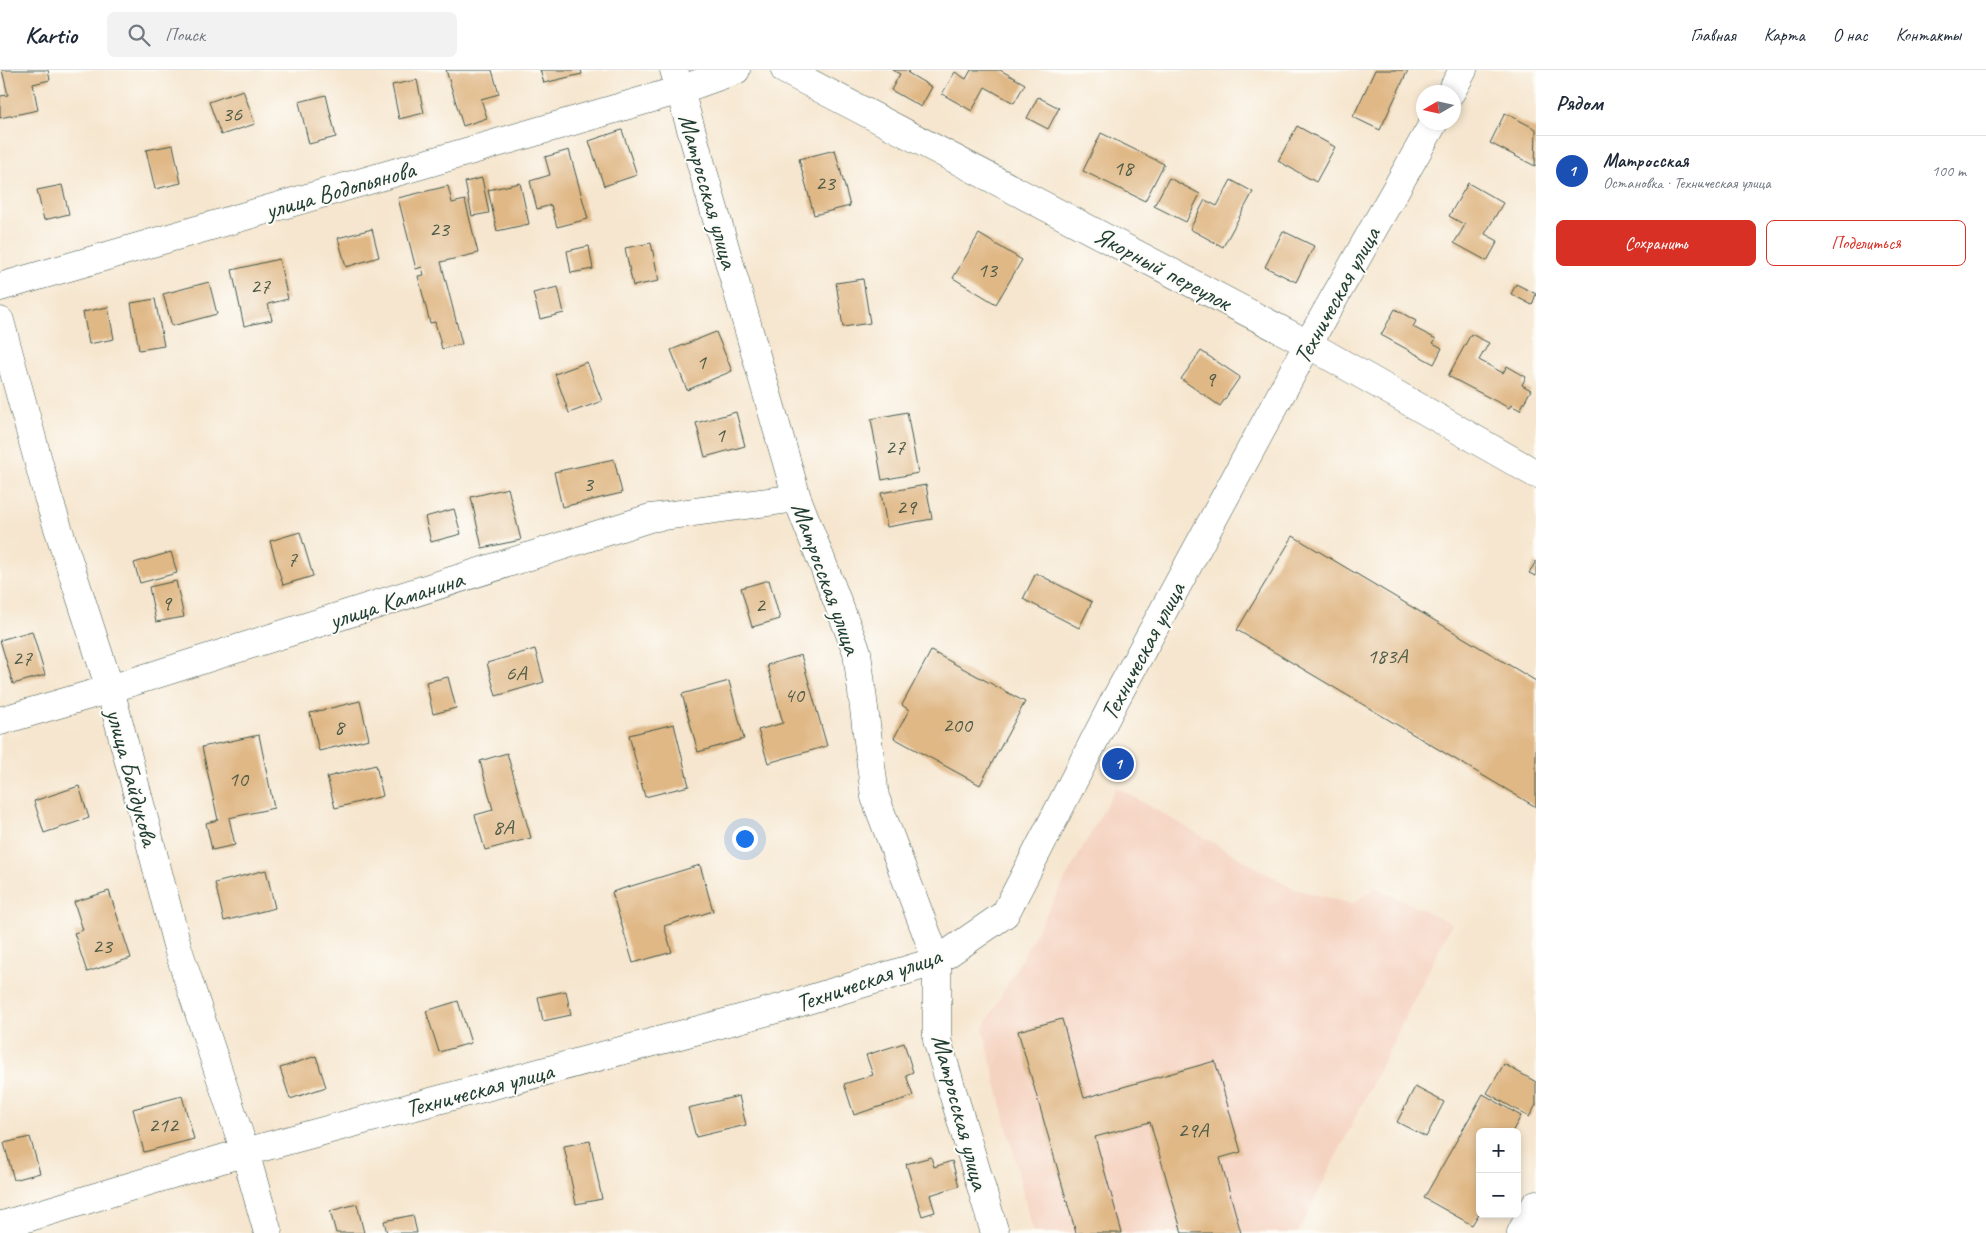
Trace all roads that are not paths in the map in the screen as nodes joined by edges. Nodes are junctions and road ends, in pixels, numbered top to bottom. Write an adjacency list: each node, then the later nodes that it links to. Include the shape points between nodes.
1 (736, 70): 4 (street)
2 (785, 70): 9 (street, Якорный переулок)
3 (1463, 70): 5 (street)
4 (677, 80): 7 (street, улица Водопьянова); 11 (street, Матросская улица)
5 (1455, 85)
6 (1429, 130): 9 (street, Техническая улица)
7 (0, 287)
8 (0, 321): 12 (street, улица Байдукова, via 48,497)
9 (1308, 344): 10 (street, Якорный переулок); 14 (street, Техническая улица, via 1115,700 1005,914)
10 (1536, 474)
11 (797, 498): 12 (street, улица Каманина, via 650,518); 14 (street, Матросская улица, via 857,652 875,797)
12 (110, 689): 13 (street, улица Каманина); 15 (street, улица Байдукова, via 178,949)
13 (0, 722)
14 (937, 961): 15 (street, Техническая улица, via 784,1007); 19 (street, Матросская улица, via 937,1040)
15 (245, 1152): 17 (street, Техническая улица); 18 (street, улица Байдукова)
16 (1536, 1204): 20 (street)
17 (0, 1226)
18 (268, 1233)
19 (995, 1233)
20 (1521, 1233)

